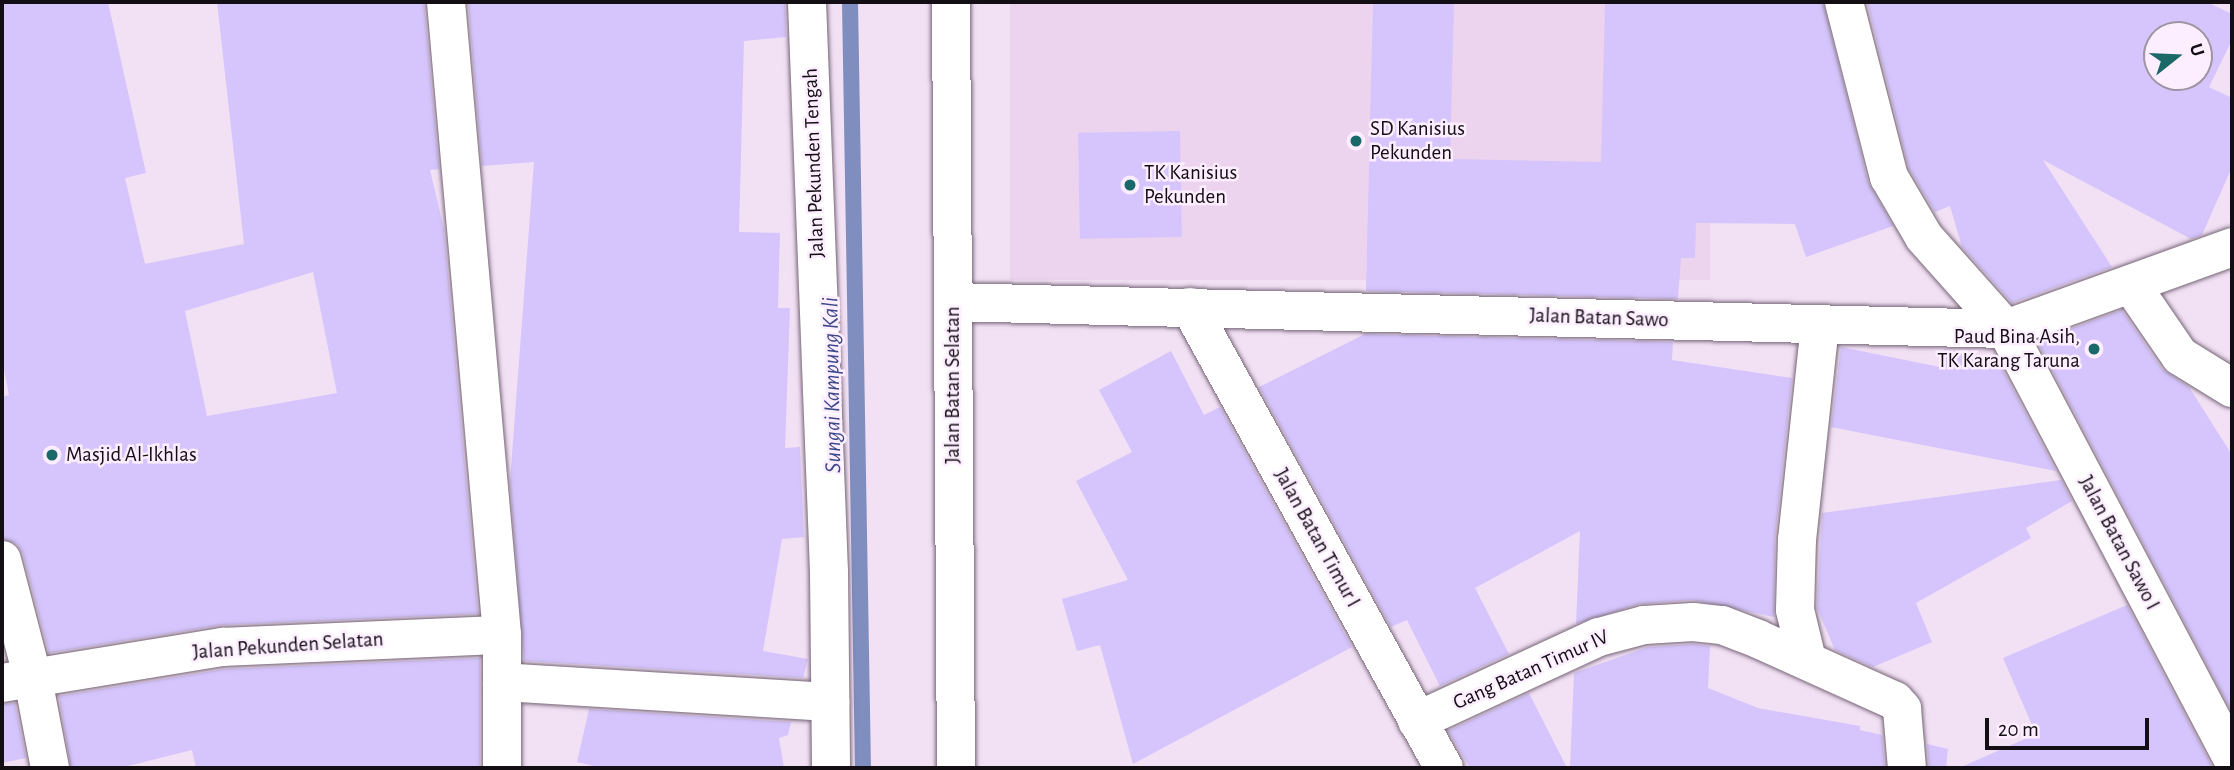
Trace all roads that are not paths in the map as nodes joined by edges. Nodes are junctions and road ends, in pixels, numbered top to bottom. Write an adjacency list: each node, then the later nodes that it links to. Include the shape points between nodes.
1 (446, 2): 13 (street)
2 (807, 2): 17 (street, Jalan Pekunden Tengah)
3 (951, 2): 7 (street, Jalan Batan Selatan)
4 (1844, 2): 10 (street, Jalan Batan Sawo I, via 1889,177 1924,237)
5 (2232, 247): 6 (street, Jalan Batan Sawo)
6 (2132, 286): 10 (street, Jalan Batan Sawo); 11 (street, via 2180,356)
7 (953, 302): 8 (street, Jalan Batan Sawo); 23 (street, Jalan Batan Selatan)
8 (1190, 307): 9 (street, Jalan Batan Sawo); 18 (street, Jalan Batan Timur I)
9 (1820, 324): 10 (street, Jalan Batan Sawo); 14 (street, via 1797,540 1795,610)
10 (2006, 329): 19 (street, Jalan Batan Sawo I)
11 (2232, 388)
12 (2, 560): 15 (street)
13 (502, 635): 15 (street, Jalan Pekunden Selatan, via 223,647); 16 (street)
14 (1807, 660): 18 (street, Gang Batan Timur IV, via 1721,625 1644,625 1599,637); 25 (street, Gang Batan Timur IV, via 1888,696 1902,709)
15 (18, 681): 20 (street)
16 (502, 682): 17 (street); 21 (street)
17 (830, 702): 22 (street, Jalan Pekunden Tengah)
18 (1417, 721): 24 (street, Jalan Batan Timur I)
19 (2232, 758)
20 (50, 768)
21 (502, 768)
22 (831, 768)
23 (956, 768)
24 (1444, 768)
25 (1907, 768)

